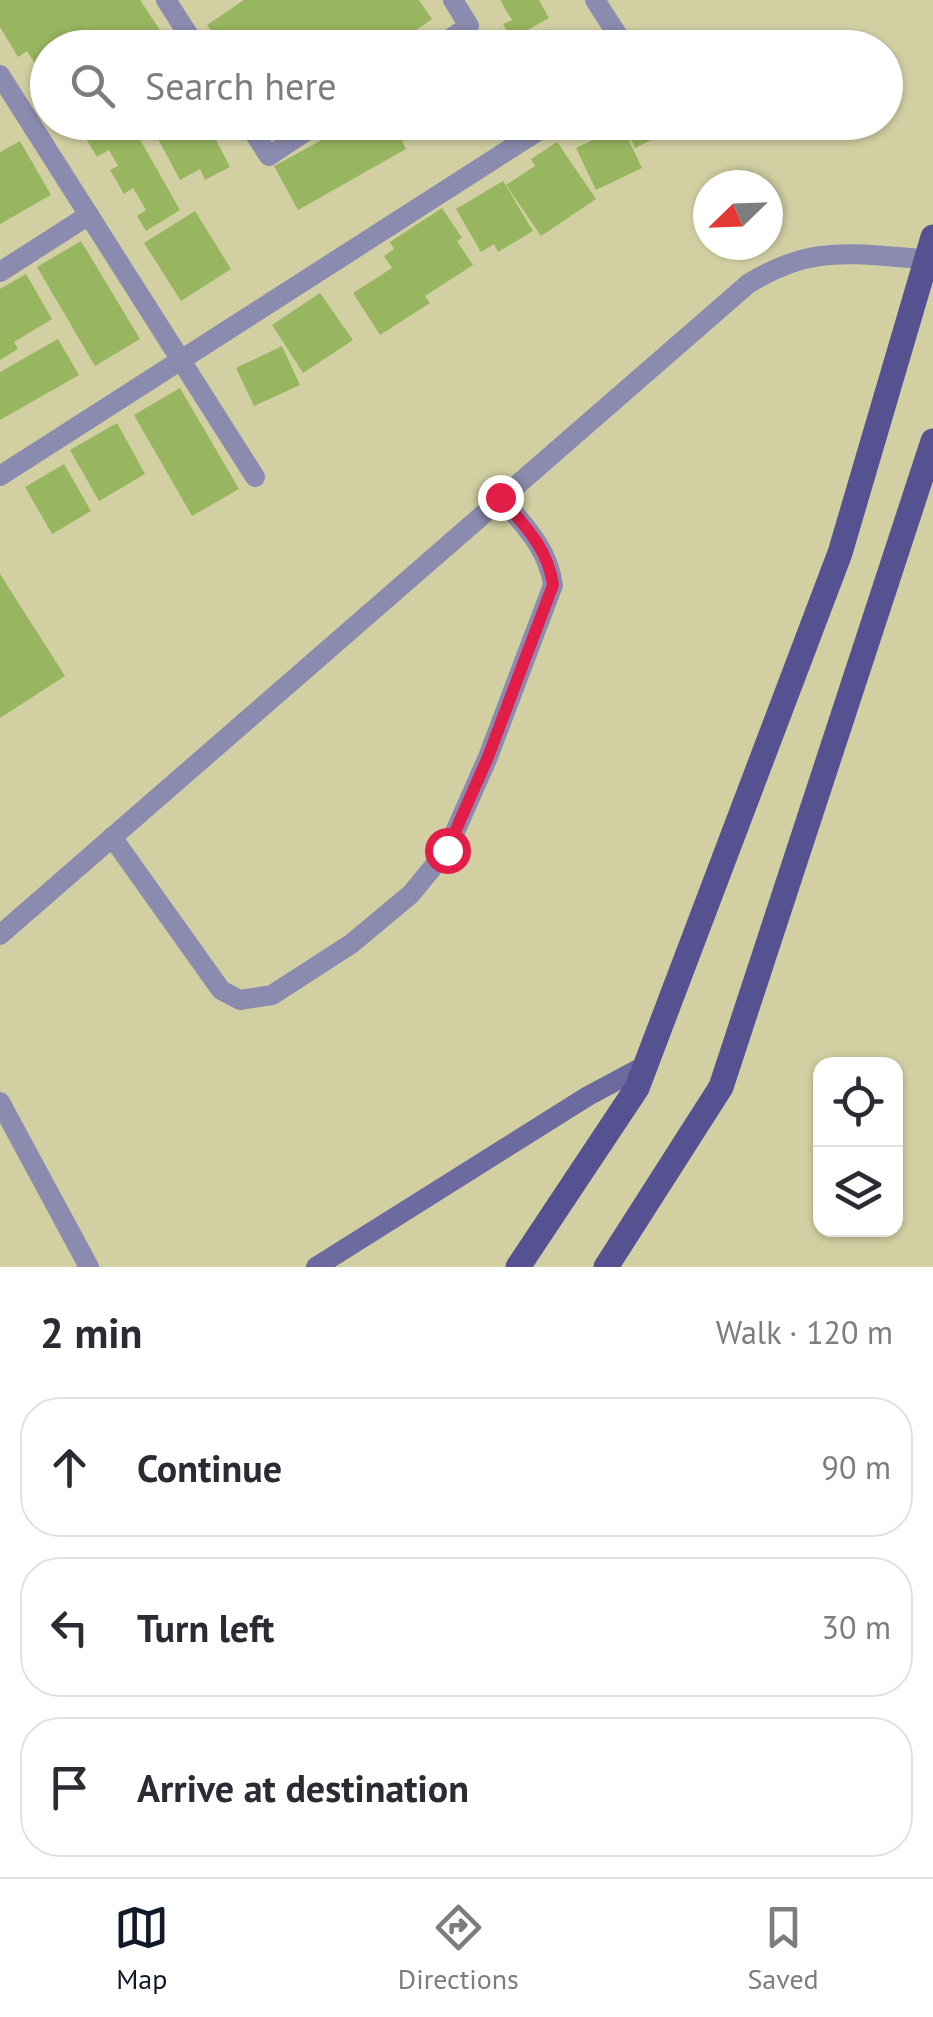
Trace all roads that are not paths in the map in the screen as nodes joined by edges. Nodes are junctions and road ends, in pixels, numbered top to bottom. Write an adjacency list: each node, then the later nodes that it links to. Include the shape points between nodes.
1 (453, 0): 5 (street, via 469,26)
2 (595, 0): 6 (street)
3 (169, 1): 4 (street)
4 (187, 30)
5 (463, 30)
6 (614, 30)
7 (0, 75): 8 (street)
8 (30, 122)
9 (41, 140): 13 (street)
10 (259, 140): 11 (street, via 269,156)
11 (293, 140)
12 (524, 140): 16 (street)
13 (89, 215): 15 (street); 16 (street)
14 (930, 248): 20 (street, via 820,254 776,266); 23 (main road, via 840,554)
15 (0, 272)
16 (182, 362): 18 (street); 19 (street)
17 (933, 441): 28 (main road, via 721,1087)
18 (0, 476)
19 (255, 477)
20 (500, 497): 21 (street); 21 (street, via 540,543 553,585 447,850 411,894 272,995 240,1000 222,990)
21 (112, 836): 22 (street)
22 (0, 934)
23 (646, 1064): 26 (street); 27 (main road, via 637,1088)
24 (0, 1102): 25 (street)
25 (88, 1267)
26 (316, 1267)
27 (518, 1267)
28 (606, 1267)

